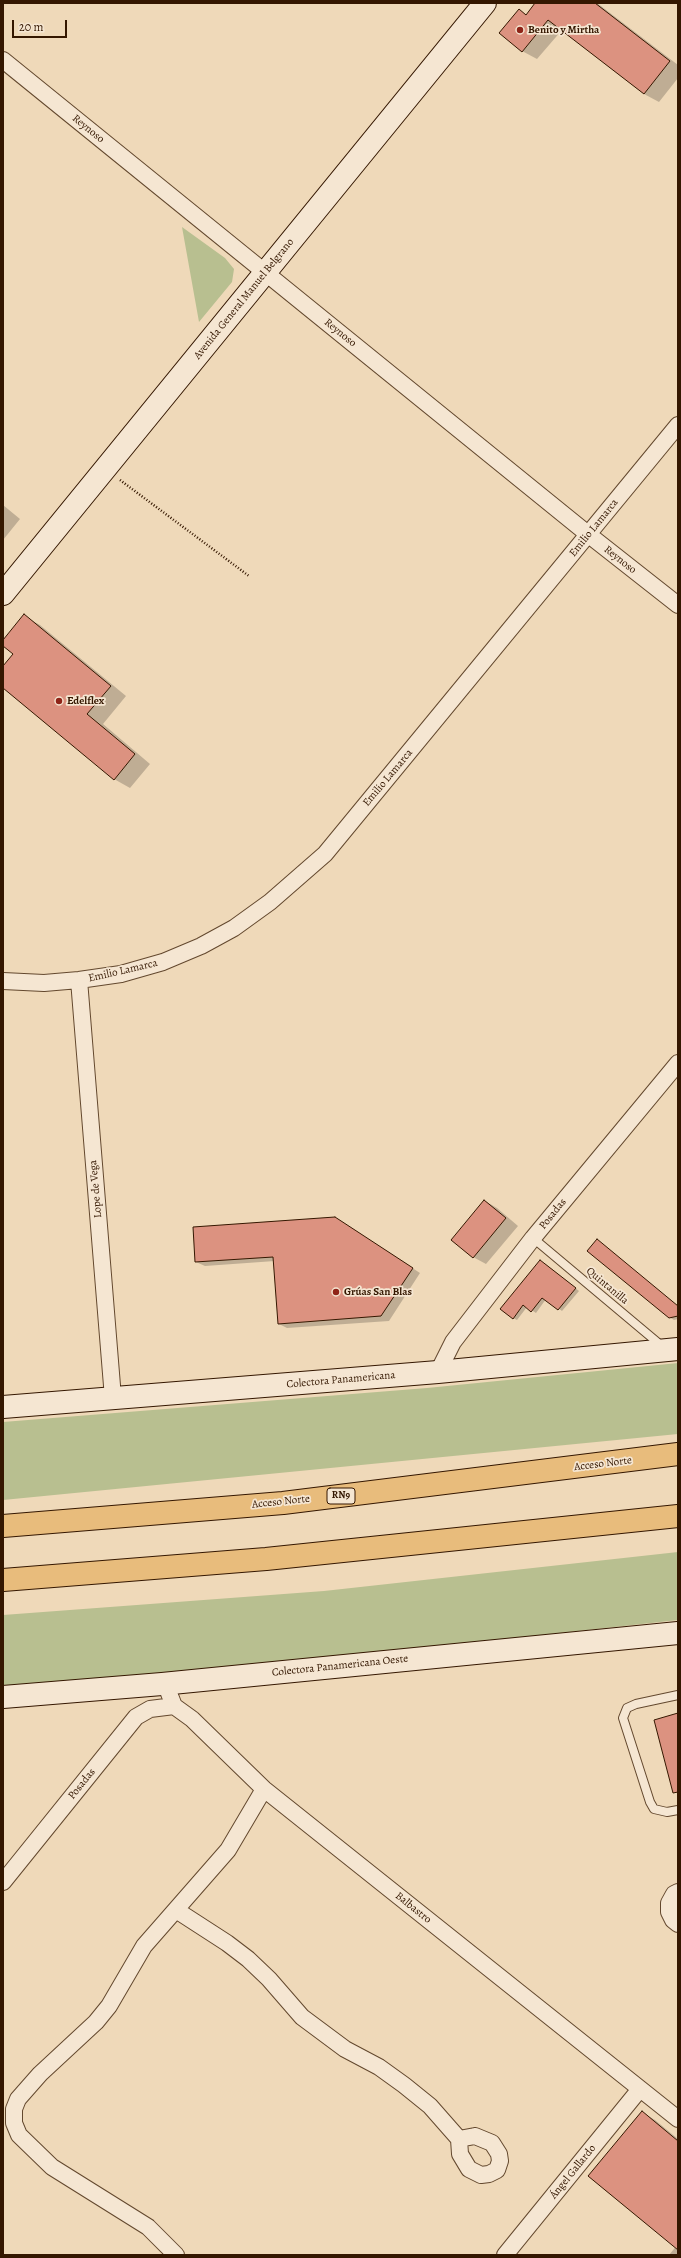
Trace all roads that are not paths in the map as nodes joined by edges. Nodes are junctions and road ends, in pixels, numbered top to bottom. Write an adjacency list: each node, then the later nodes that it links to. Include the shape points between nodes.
1 (484, 3): 3 (street, Avenida General Manuel Belgrano)
2 (3, 60): 3 (street, Reynoso)
3 (266, 272): 5 (street, Reynoso); 6 (street, Avenida General Manuel Belgrano)
4 (678, 425): 5 (street, Emilio Lamarca)
5 (589, 535): 7 (street, Reynoso); 8 (street, Emilio Lamarca, via 325,854 301,876 234,928 200,946 163,962 121,974)
6 (3, 594)
7 (678, 605)
8 (79, 980): 9 (street, Emilio Lamarca, via 44,983); 14 (street, Lope de Vega)
9 (3, 981)
10 (678, 1063): 11 (street, Posadas)
11 (533, 1238): 12 (lane, Quintanilla); 13 (street, Posadas, via 453,1342)
12 (673, 1349): 13 (street, Colectora Panamericana)
13 (438, 1372): 14 (street, Colectora Panamericana)
14 (113, 1398): 15 (street, Colectora Panamericana)
15 (3, 1407)
16 (678, 1454): 18 (highway, Acceso Norte / RN9, via 283,1503)
17 (678, 1516): 19 (highway, via 266,1559)
18 (3, 1526)
19 (3, 1580)
20 (678, 1633): 21 (street, Colectora Panamericana Oeste)
21 (166, 1682): 23 (street, Colectora Panamericana Oeste); 24 (street)
22 (678, 1694): 26 (lane, via 636,1704 627,1708 623,1718 654,1809 667,1812)
23 (3, 1697)
24 (174, 1706): 25 (street, Balbastro, via 192,1719); 27 (street, Posadas, via 150,1709 136,1717)
25 (264, 1789): 29 (street, via 228,1850); 31 (street, Balbastro)
26 (678, 1810)
27 (3, 1882)
28 (678, 1892): 30 (street, via 669,1903 669,1912)
29 (176, 1910): 32 (street, via 144,1946 105,2011); 37 (street, via 227,1942 248,1959 269,1978 302,2017 345,2049 379,2066 430,2106)
30 (678, 1924)
31 (640, 2089): 34 (street, Balbastro); 39 (street, Ángel Gallardo)
32 (18, 2099): 33 (street); 36 (street, via 14,2109 14,2123)
33 (3, 2107)
34 (678, 2119)
35 (3, 2132): 36 (street)
36 (19, 2135): 38 (street, via 52,2167 148,2226)
37 (459, 2139)
38 (176, 2255)
39 (505, 2255)

